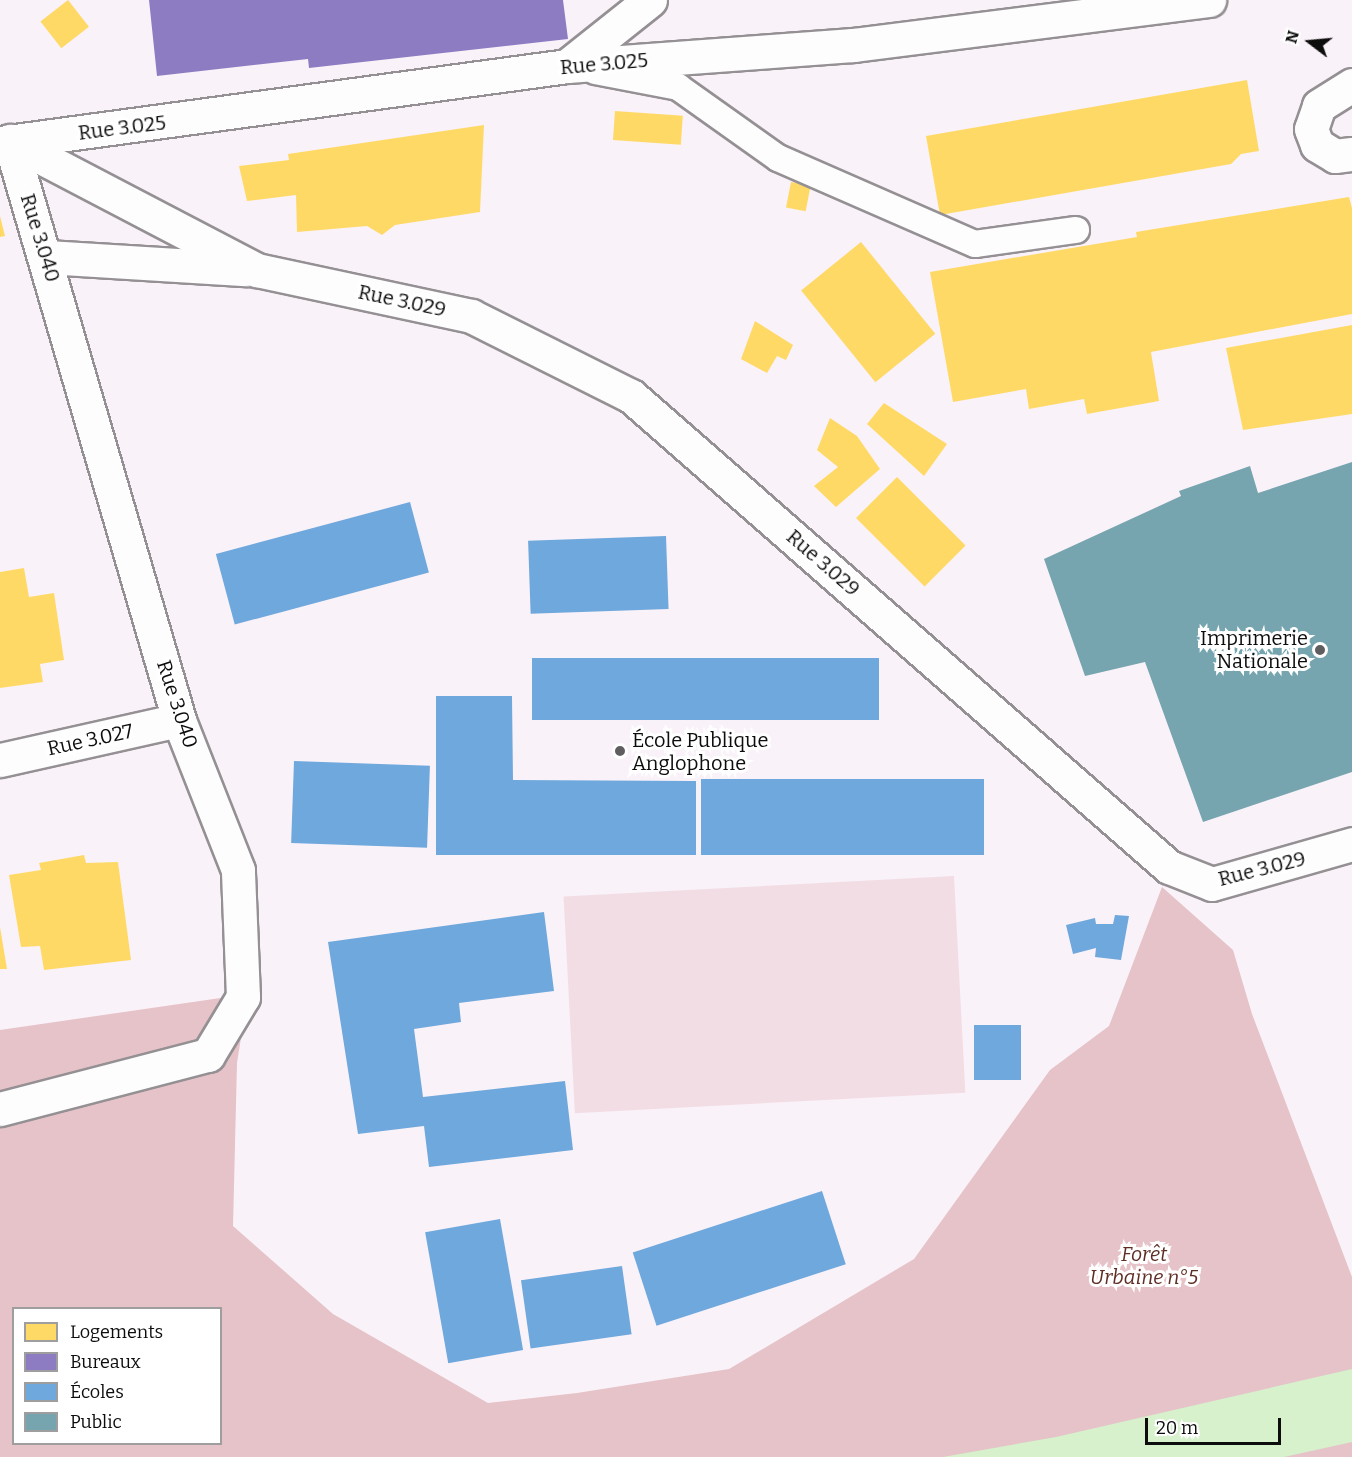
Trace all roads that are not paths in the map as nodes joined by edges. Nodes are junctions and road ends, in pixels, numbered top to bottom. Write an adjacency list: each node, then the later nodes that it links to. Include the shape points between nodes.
1 (650, 0): 3 (street)
2 (1209, 0): 3 (street, Rue 3.025, via 853,45)
3 (567, 66): 5 (street, Rue 3.025); 7 (lane, via 678,87 778,158 975,244)
4 (1352, 85): 6 (street, via 1319,106 1311,129 1317,145 1335,156)
5 (5, 142): 8 (street, Rue 3.040); 9 (street, Rue 3.029)
6 (1352, 154)
7 (1076, 230)
8 (47, 257): 9 (street, Rue 3.029); 10 (street, Rue 3.040)
9 (257, 270): 12 (street, Rue 3.029, via 471,316 631,396 1169,867 1212,884)
10 (180, 720): 11 (street, Rue 3.027); 13 (street, Rue 3.040, via 238,870 243,997 208,1055)
11 (0, 760)
12 (1352, 844)
13 (0, 1109)

